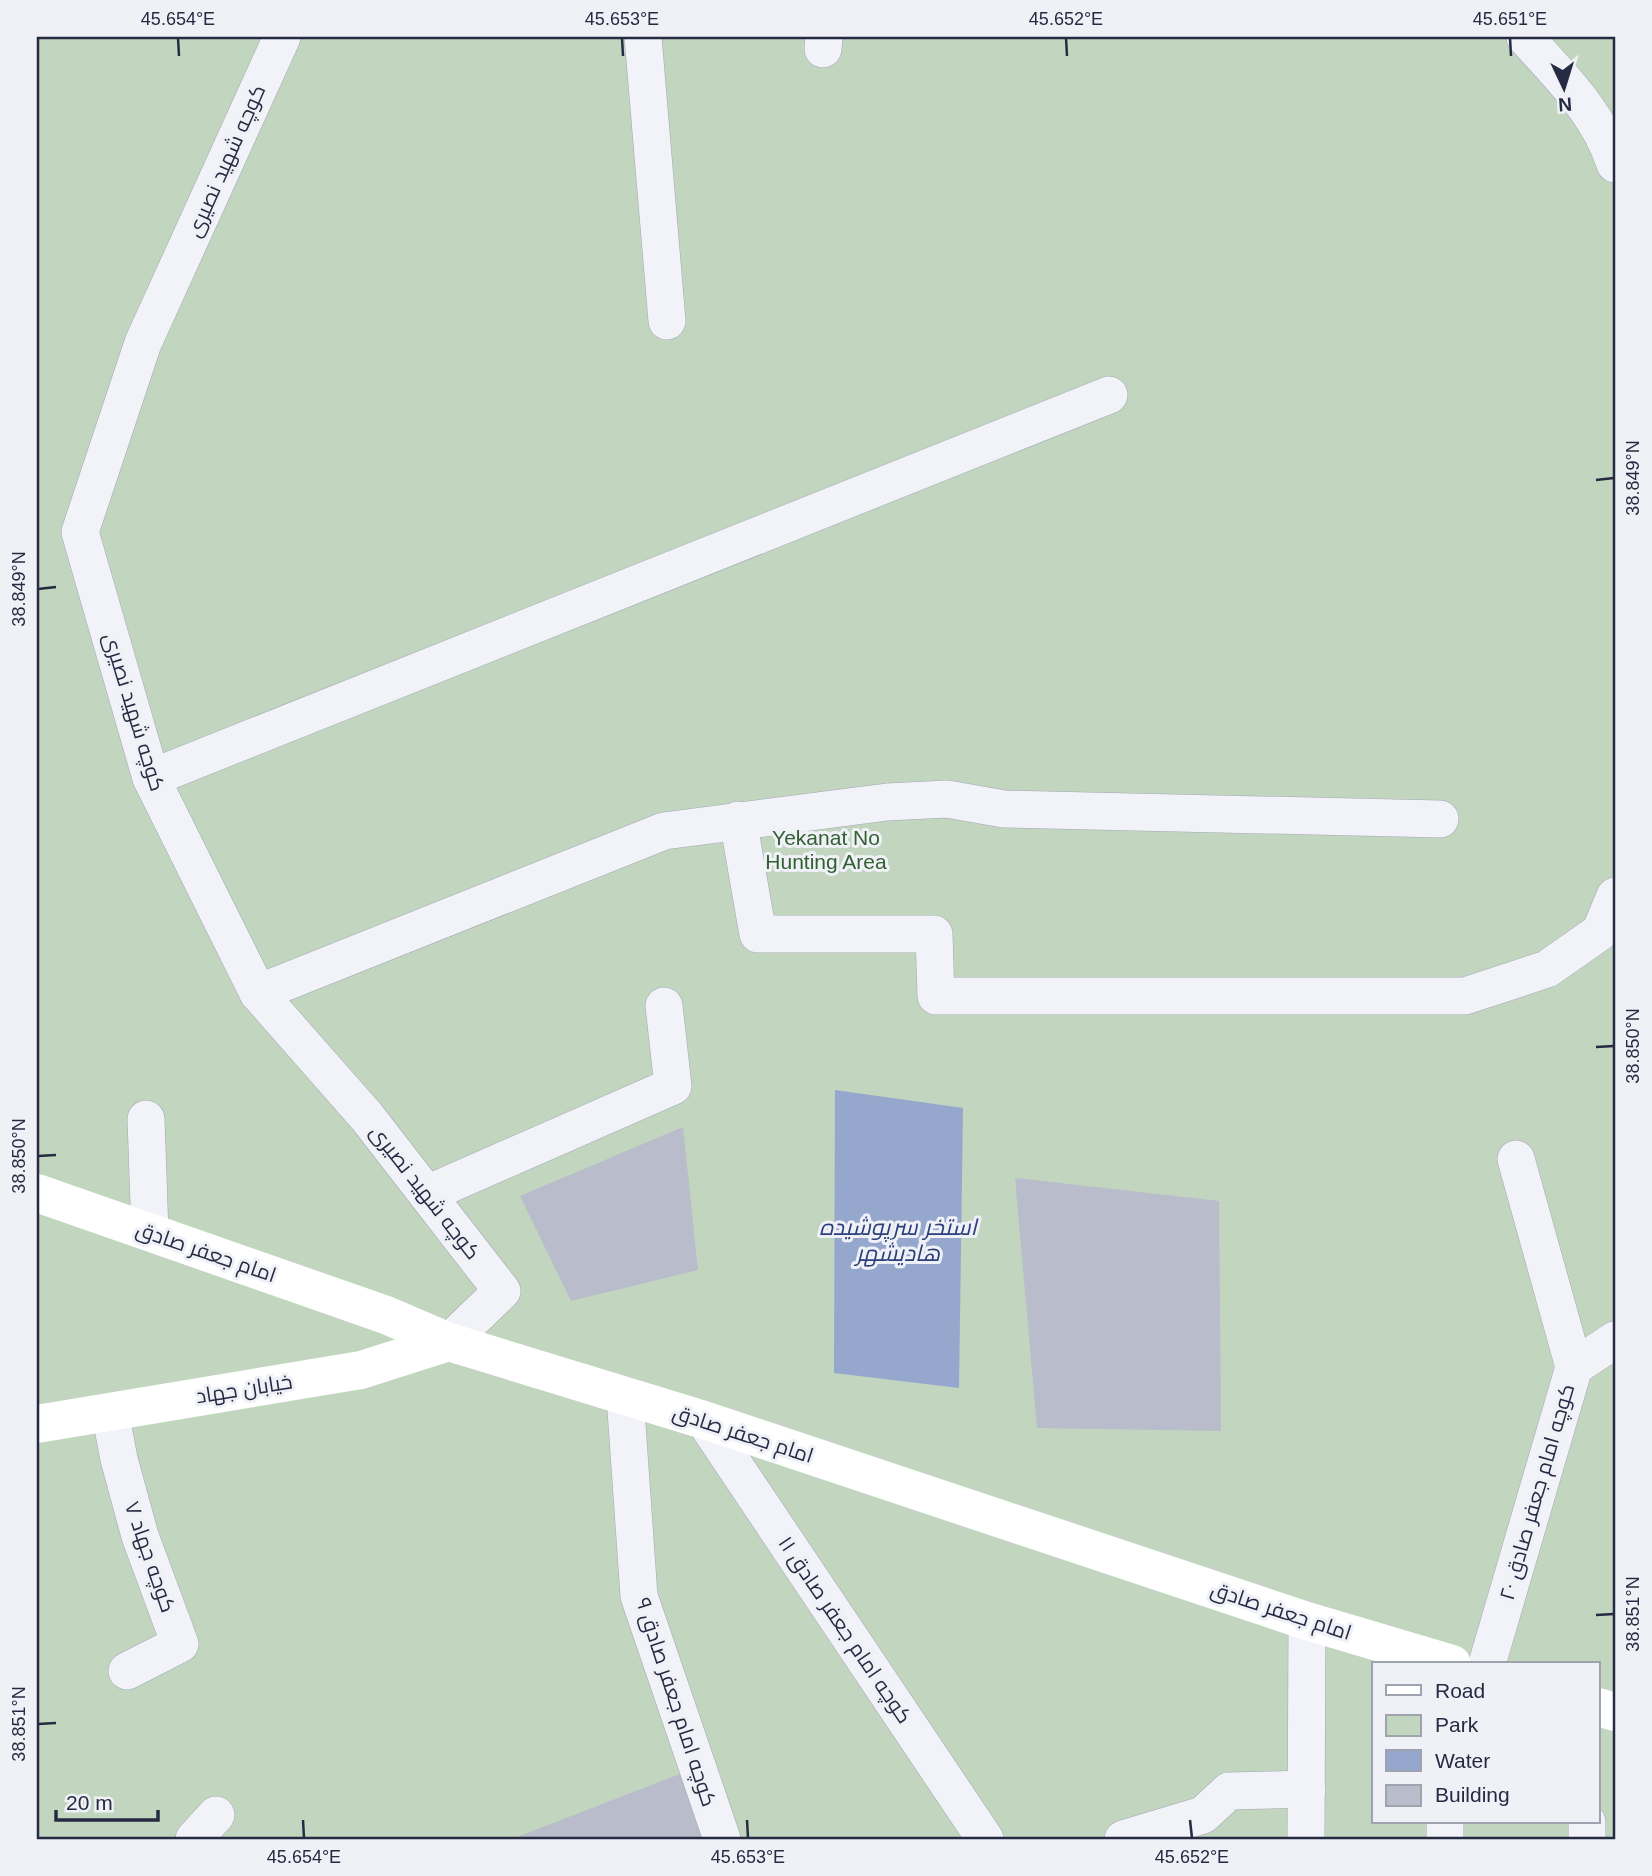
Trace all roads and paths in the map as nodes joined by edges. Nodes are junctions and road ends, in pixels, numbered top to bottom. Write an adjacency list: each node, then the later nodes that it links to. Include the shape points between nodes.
1 (282, 37): 7 (street, کوچه شهید نصیری, via 143,343 80,532)
2 (643, 37): 5 (street)
3 (1525, 37): 4 (street, via 1584,103)
4 (1615, 164)
5 (667, 321)
6 (1109, 395): 7 (street)
7 (151, 778): 11 (street, کوچه شهید نصیری)
8 (1440, 819): 9 (street, via 1004,809 947,799)
9 (738, 820): 10 (street, via 758,934 934,934 936,996 1465,996 1547,969 1600,932); 11 (street, via 664,831)
10 (1615, 896)
11 (258, 993): 16 (street, کوچه شهید نصیری, via 367,1117)
12 (664, 1006): 16 (street, via 673,1086)
13 (146, 1119): 17 (street)
14 (1516, 1159): 20 (street)
15 (37, 1193): 17 (main road, امام جعفر صادق)
16 (427, 1194): 19 (street, کوچه شهید نصیری, via 502,1291)
17 (150, 1233): 19 (main road, امام جعفر صادق, via 386,1315)
18 (1615, 1340): 20 (street, کوچه امام جعفر صادق ۲۰)
19 (449, 1342): 21 (main road, امام جعفر صادق); 22 (main road, خیابان جهاد, via 361,1370)
20 (1574, 1367): 27 (street, کوچه امام جعفر صادق ۲۰)
21 (625, 1396): 23 (main road, امام جعفر صادق); 30 (street, کوچه امام جعفر صادق ۹, via 639,1596)
22 (110, 1412): 24 (main road, خیابان جهاد); 28 (street, کوچه جهاد ‍۷, via 140,1536 180,1644)
23 (704, 1420): 25 (main road, امام جعفر صادق); 31 (street, کوچه امام جعفر صادق ۱۱)
24 (37, 1424)
25 (1307, 1620): 26 (main road, امام جعفر صادق); 29 (street)
26 (1444, 1662)
27 (1488, 1662)
28 (127, 1671)
29 (1307, 1789): 32 (street, via 1229,1791 1203,1815); 33 (street)
30 (722, 1839)
31 (985, 1839)
32 (1123, 1839)
33 (1306, 1839)

